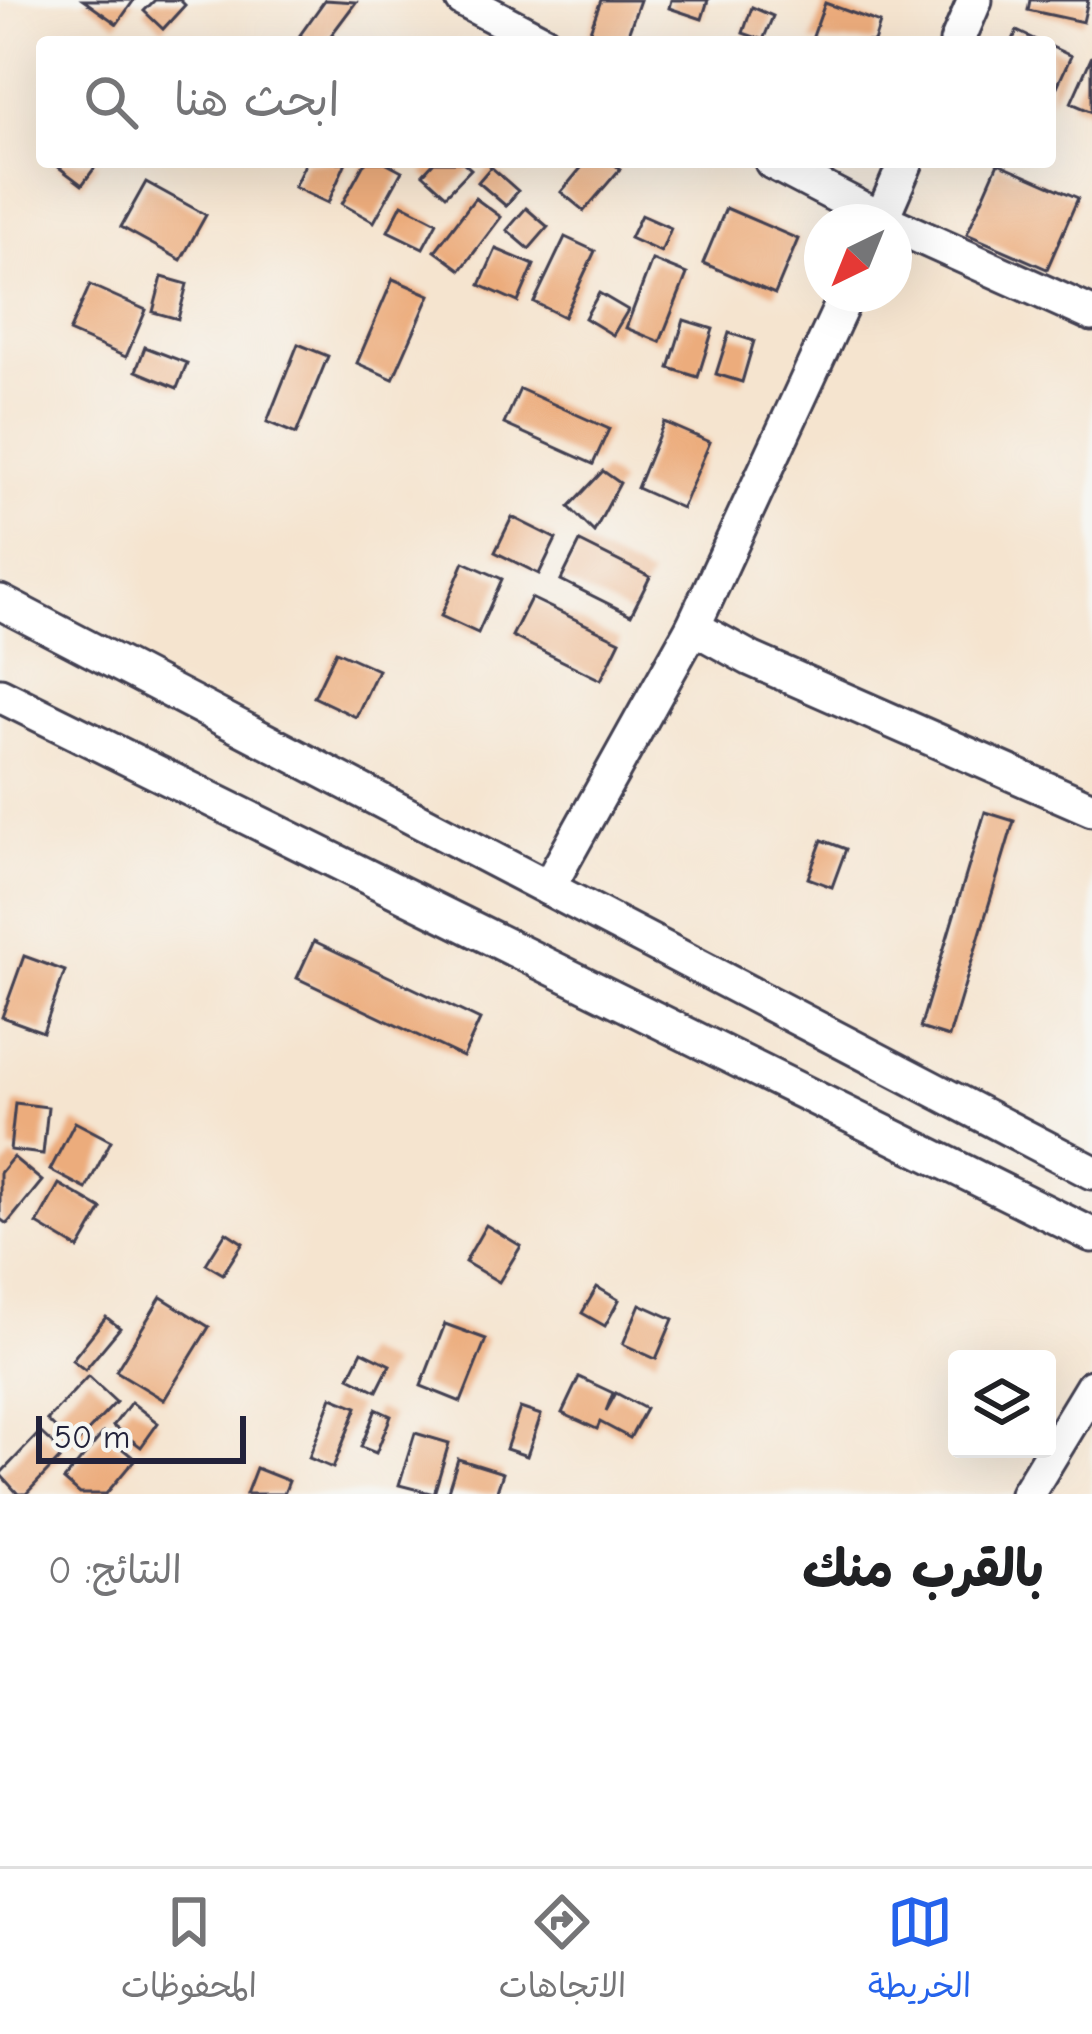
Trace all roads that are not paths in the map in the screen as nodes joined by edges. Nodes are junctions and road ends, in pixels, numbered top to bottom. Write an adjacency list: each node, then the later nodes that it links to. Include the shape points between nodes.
1 (463, 0): 3 (street)
2 (975, 0): 4 (street)
3 (532, 36)
4 (960, 36)
5 (783, 168): 7 (street)
6 (904, 168): 8 (street)
7 (852, 204)
8 (892, 204)
9 (912, 234): 11 (street)
10 (839, 312): 13 (street)
11 (1092, 314)
12 (0, 602): 16 (street)
13 (693, 627): 15 (street); 16 (street)
14 (0, 695): 18 (street)
15 (1092, 809)
16 (548, 888): 17 (street)
17 (1092, 1172)
18 (1092, 1234)
19 (1092, 1387): 20 (street)
20 (1027, 1494)

